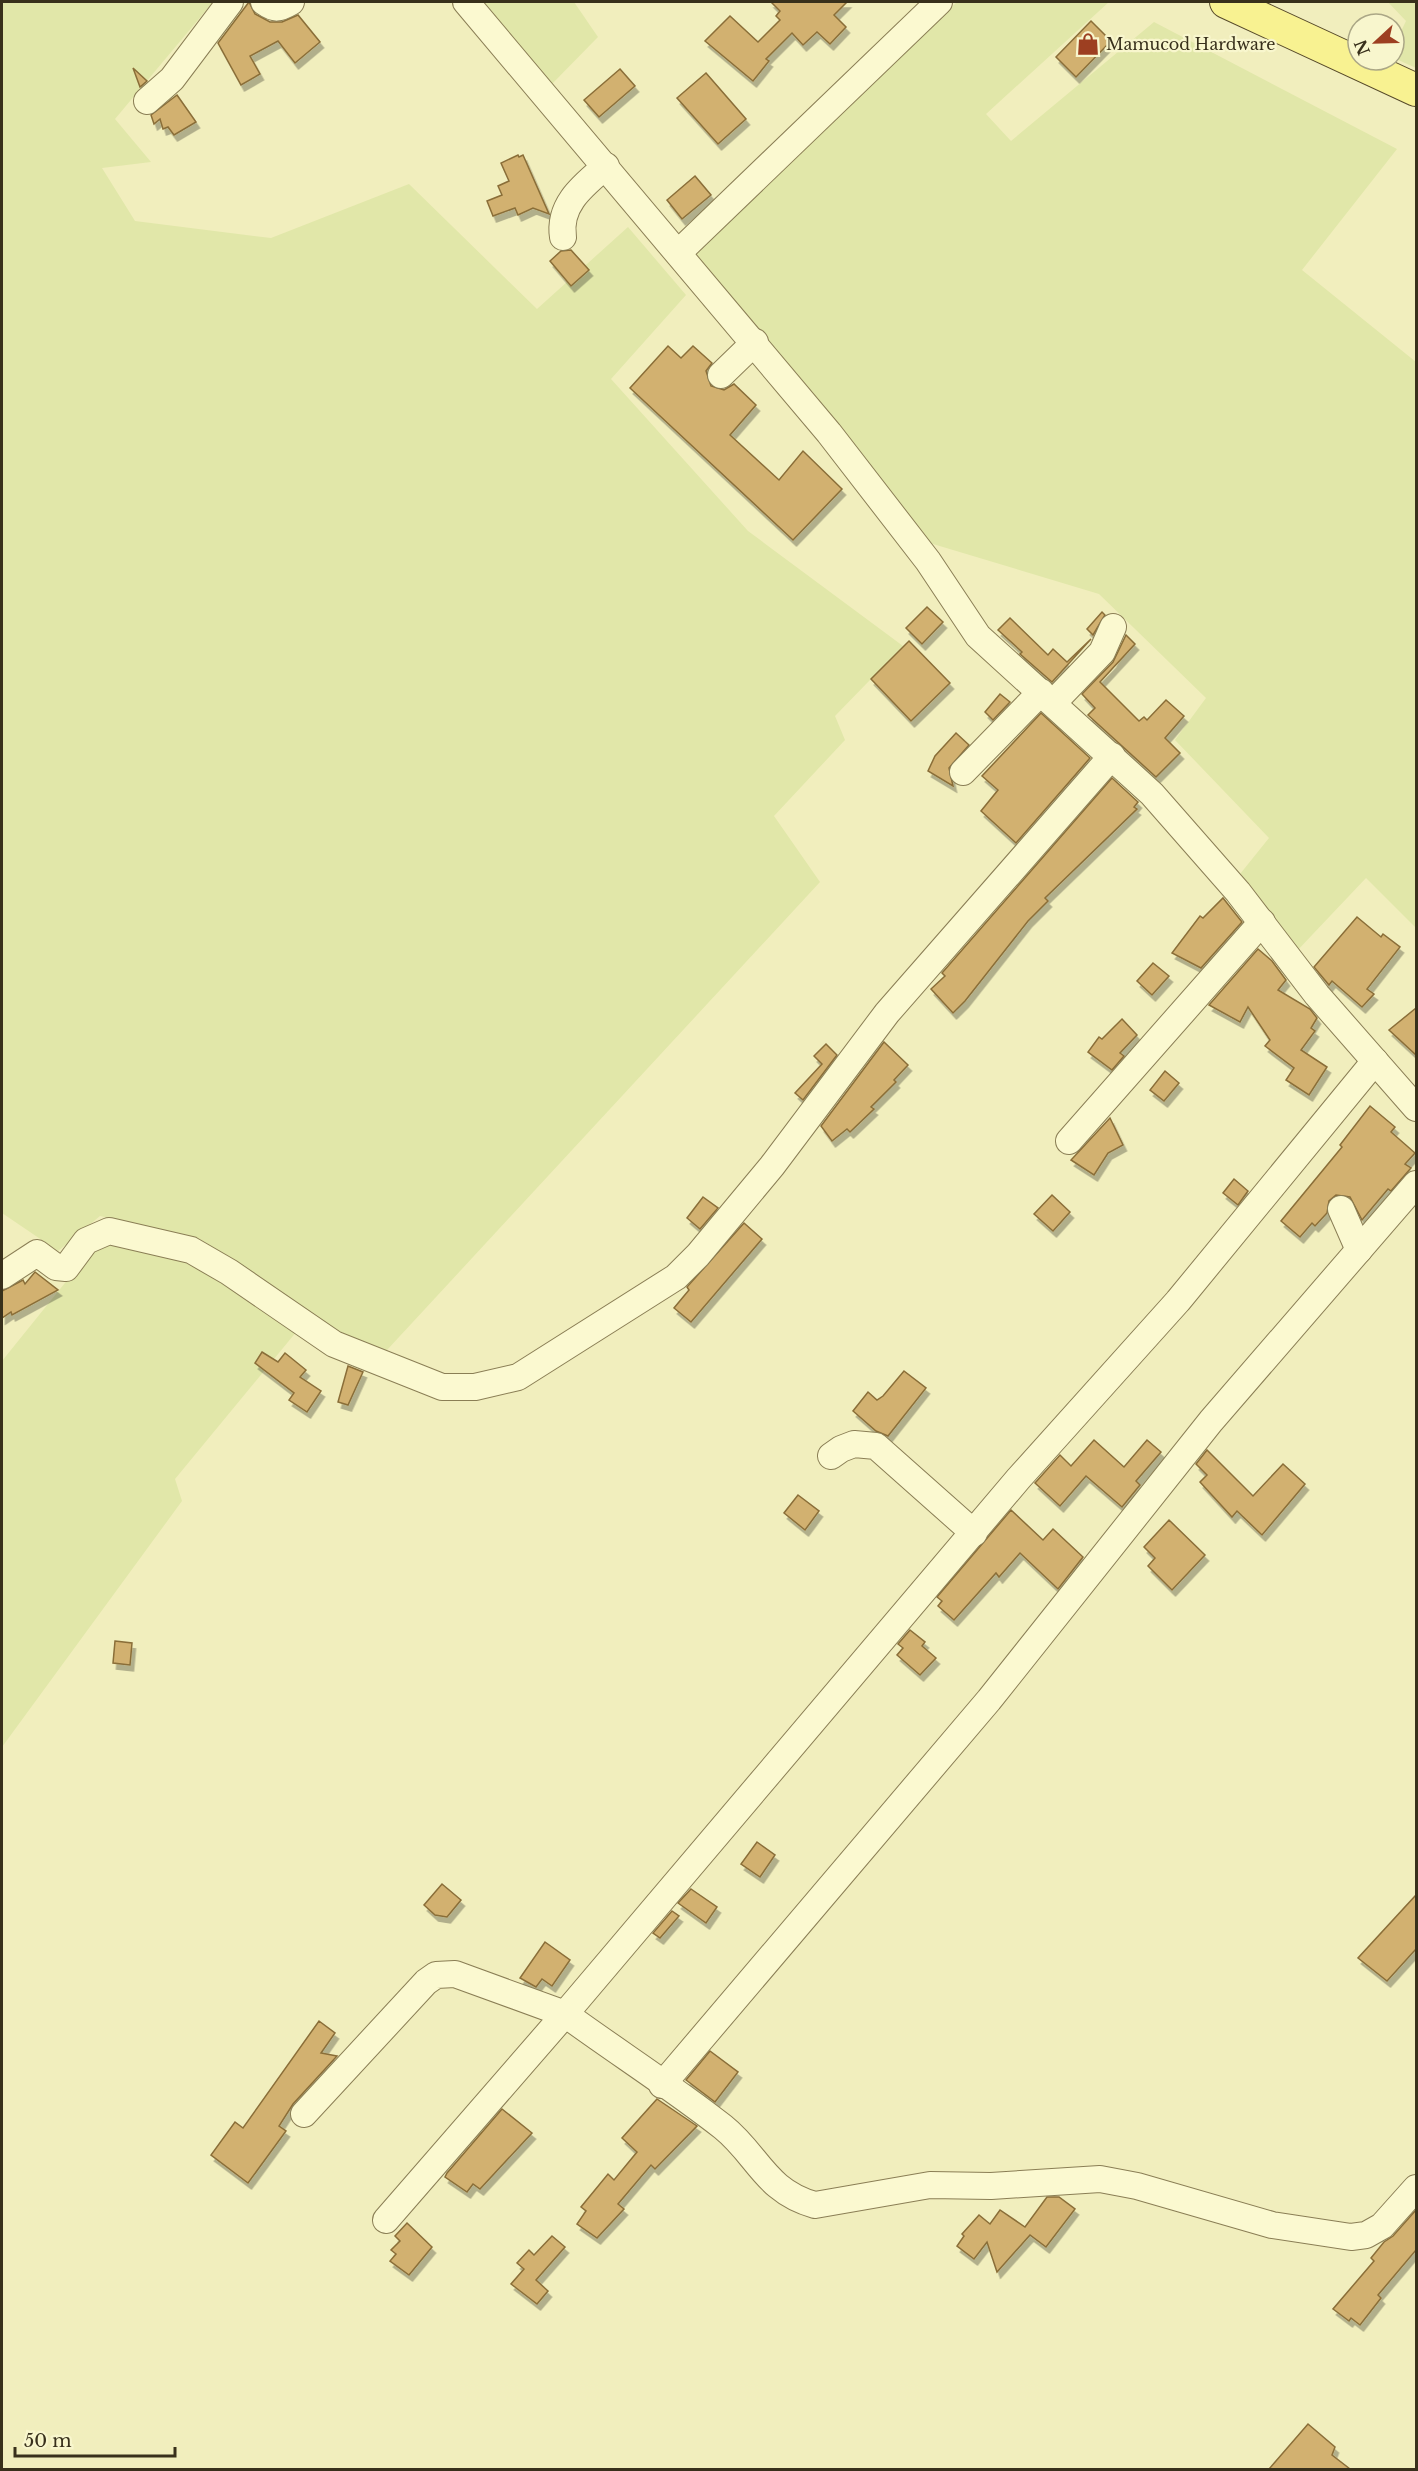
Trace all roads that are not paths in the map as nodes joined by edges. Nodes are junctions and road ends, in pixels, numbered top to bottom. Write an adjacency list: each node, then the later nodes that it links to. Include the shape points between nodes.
1 (230, 2): 8 (street, via 172,79)
2 (264, 2): 3 (street, via 279,8)
3 (291, 2)
4 (466, 2): 9 (street)
5 (939, 2): 11 (street)
6 (1226, 2): 7 (main road)
7 (1416, 90)
8 (147, 101)
9 (606, 166): 10 (street, via 582,186 565,210); 11 (street)
10 (563, 237)
11 (679, 252): 12 (street)
12 (754, 342): 13 (street); 15 (street, via 928,561 978,636)
13 (722, 375)
14 (1113, 627): 15 (street, via 1101,652)
15 (1047, 698): 16 (street); 17 (street)
16 (1112, 756): 18 (street, via 1176,820); 25 (street, via 886,1013 772,1166 698,1255 676,1277 518,1377 475,1387 442,1387 334,1344 191,1250 109,1231 86,1241 66,1268 56,1267 37,1253)
17 (963, 772)
18 (1262, 922): 19 (street, via 1317,995); 21 (street)
19 (1376, 1061): 20 (street); 27 (street, via 1178,1301 1070,1419)
20 (1416, 1108)
21 (1069, 1141)
22 (1416, 1184): 24 (street)
23 (1341, 1209): 24 (street)
24 (1359, 1250): 29 (street, via 1211,1421 989,1700)
25 (2, 1276)
26 (831, 1456): 27 (street, via 854,1444 876,1446)
27 (974, 1533): 28 (street)
28 (566, 2014): 29 (street); 30 (street, via 455,1974 436,1975); 32 (street)
29 (662, 2085): 31 (street, via 725,2129 781,2189 815,2205 930,2185 1100,2179 1272,2225 1351,2237 1366,2235 1382,2226)
30 (304, 2114)
31 (1416, 2188)
32 (386, 2220)

